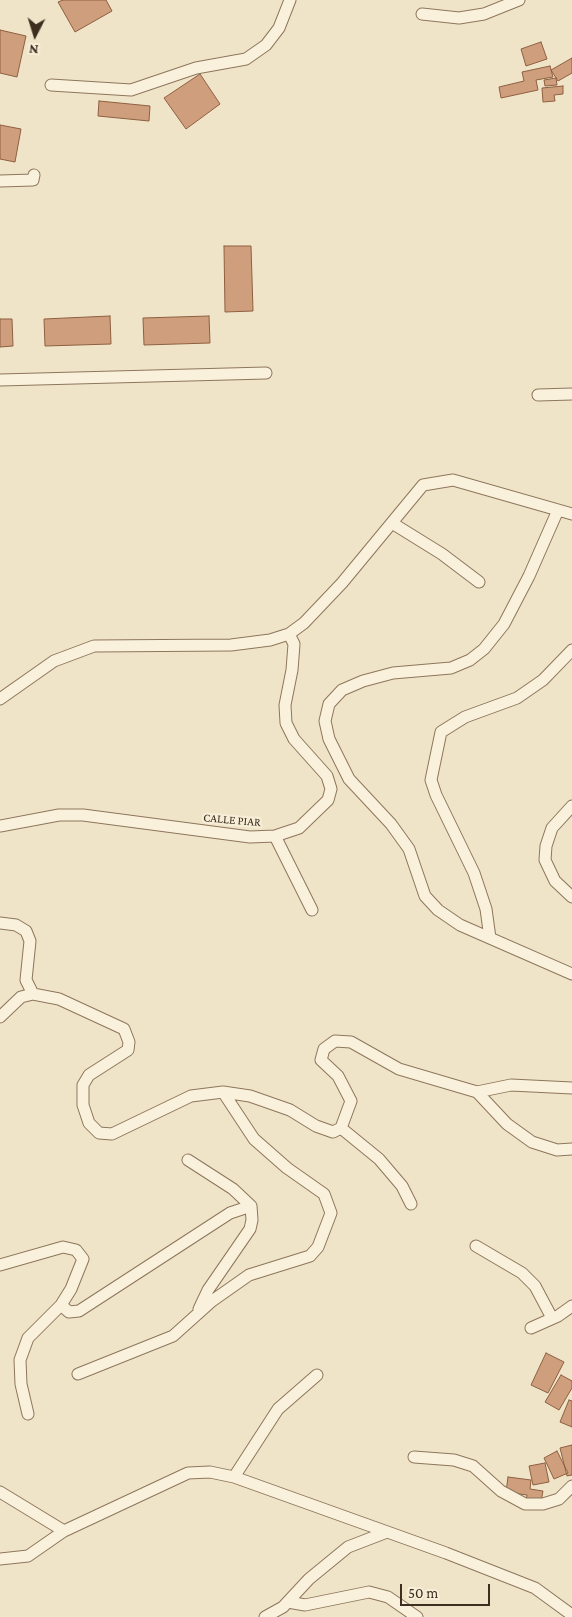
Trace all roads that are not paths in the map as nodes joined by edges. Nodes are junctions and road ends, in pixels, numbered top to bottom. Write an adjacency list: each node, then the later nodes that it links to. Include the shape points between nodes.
1 (290, 0): 4 (street, via 279,28 266,45 246,60 196,68 131,90)
2 (519, 0): 3 (street, via 484,14 458,18)
3 (422, 14)
4 (51, 85)
5 (34, 175): 6 (street, via 33,180)
6 (0, 181)
7 (266, 373): 8 (street)
8 (0, 380)
9 (572, 394): 10 (street)
10 (538, 395)
11 (558, 510): 12 (street); 13 (street, via 453,480 423,485); 24 (street, via 530,576 504,624 484,650 451,668 393,673 362,680 342,690 329,704 325,721 329,739 349,779 391,824 409,849 425,896 460,925)
12 (572, 514)
13 (392, 523): 14 (street); 15 (street, via 304,623)
14 (479, 582)
15 (289, 634): 17 (street, via 231,645 94,646 54,661); 20 (street, CALLE PIAR, via 294,644 285,705 286,723 294,739 327,776 330,789 328,800 299,828)
16 (572, 650): 24 (street, via 543,680 517,698 465,717 441,732 431,780 474,873 486,909)
17 (0, 699)
18 (572, 806): 21 (street, via 552,828 545,860 555,880)
19 (0, 826): 20 (street, CALLE PIAR, via 59,815 250,837)
20 (275, 836): 22 (street)
21 (572, 897)
22 (312, 910)
23 (0, 923): 26 (street, via 16,925 26,931 30,941 26,980)
24 (490, 938): 25 (street)
25 (572, 974)
26 (34, 994): 27 (street, via 21,997); 29 (street, via 59,999 124,1029 128,1050 89,1075 83,1085 83,1105 89,1123 99,1133 112,1134 191,1096)
27 (0, 1017)
28 (572, 1088): 30 (street, via 511,1085)
29 (223, 1092): 31 (street, via 250,1096 290,1110 333,1132); 40 (street, via 254,1139 324,1194 330,1213 318,1247 310,1256 248,1275)
30 (477, 1092): 31 (street, via 399,1069 351,1042 336,1041 324,1049 321,1060 338,1076 351,1101); 32 (street, via 507,1124 532,1142 557,1150)
31 (341, 1128): 34 (street, via 379,1159 402,1186)
32 (572, 1149)
33 (188, 1160): 35 (street, via 233,1189)
34 (411, 1204)
35 (251, 1206): 38 (street, via 230,1213 78,1311 69,1312); 40 (street, via 250,1229 208,1290)
36 (476, 1246): 41 (street, via 522,1274 535,1286)
37 (0, 1265): 38 (street, via 63,1247 76,1250 82,1258 71,1289)
38 (61, 1305): 45 (street, via 28,1338 20,1360 21,1384)
39 (572, 1306): 41 (street)
40 (197, 1314): 43 (street, via 173,1336)
41 (552, 1318): 42 (street)
42 (531, 1328)
43 (78, 1374)
44 (317, 1375): 47 (street, via 278,1408)
45 (28, 1414)
46 (414, 1457): 48 (street, via 454,1460 473,1466 500,1491 525,1504 559,1500)
47 (234, 1478): 50 (street, via 210,1472 188,1473); 51 (street)
48 (572, 1486)
49 (0, 1492): 50 (street)
50 (64, 1531): 52 (street, via 28,1556)
51 (387, 1532): 53 (street, via 348,1547 308,1579); 54 (street, via 535,1588)
52 (0, 1559)
53 (288, 1602): 55 (street); 56 (street, via 304,1605 369,1592 388,1597)
54 (572, 1615)
55 (266, 1617)
56 (417, 1617)

